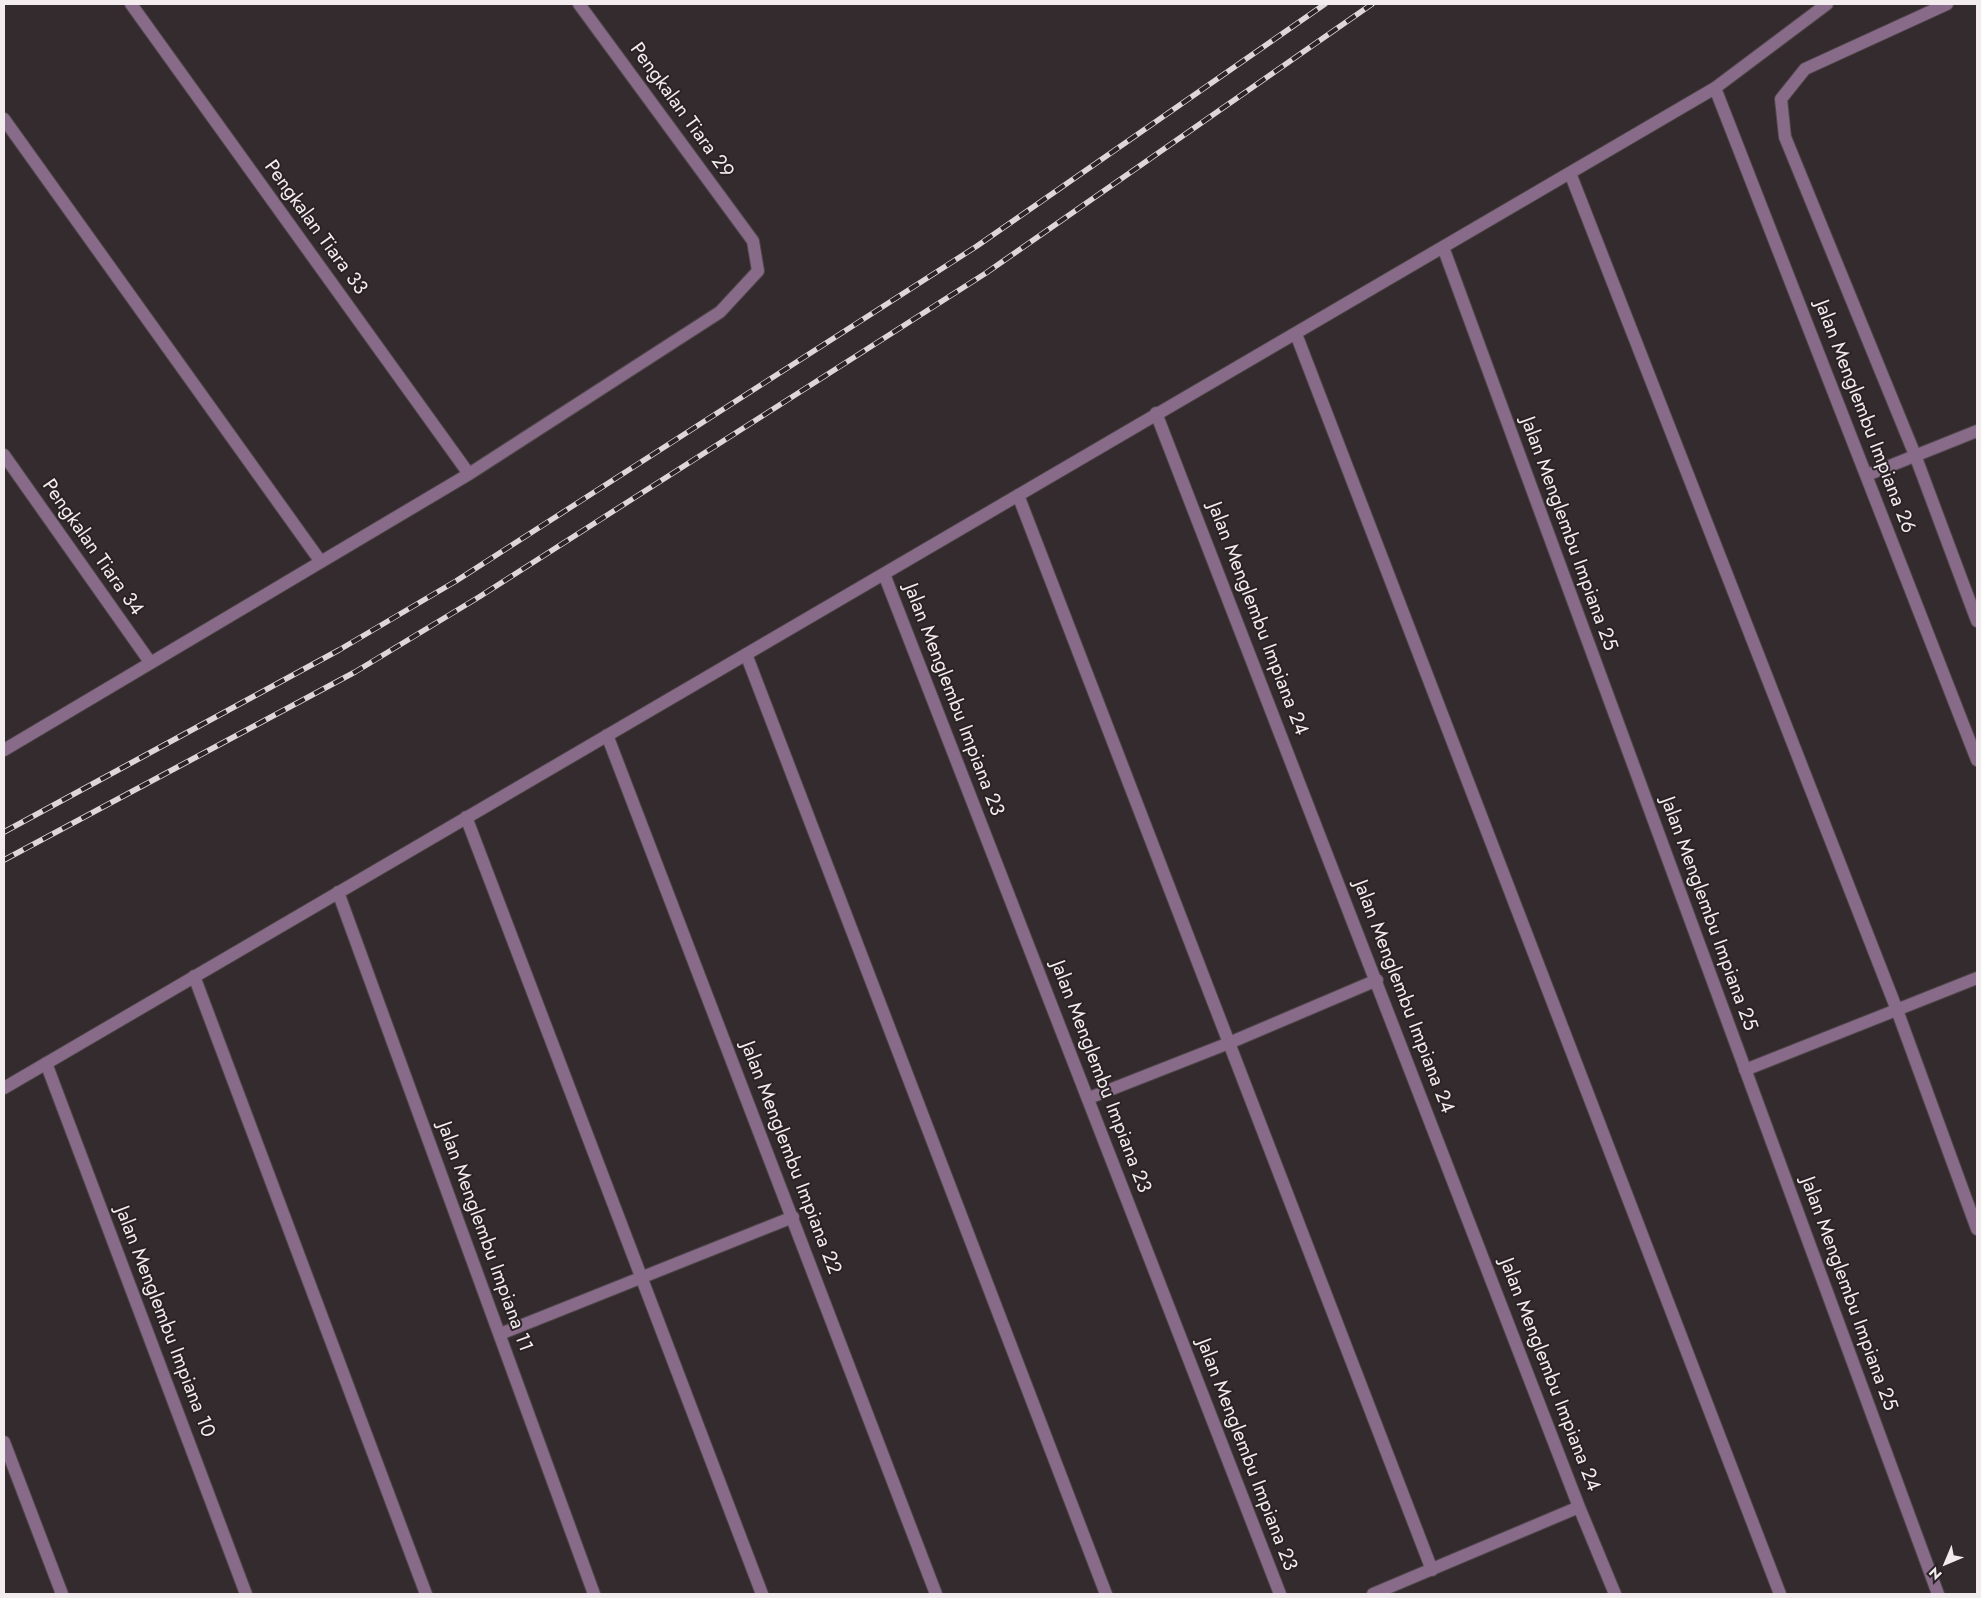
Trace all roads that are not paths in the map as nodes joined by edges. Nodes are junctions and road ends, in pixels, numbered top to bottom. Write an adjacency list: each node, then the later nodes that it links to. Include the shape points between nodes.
1 (131, 4): 14 (street, Pengkalan Tiara 33)
2 (579, 4): 14 (street, Pengkalan Tiara 29, via 753,241 758,271 720,312)
3 (1827, 4): 5 (street)
4 (1947, 4): 13 (street, via 1805,69 1780,99 1785,137)
5 (1715, 88): 7 (street); 15 (street, Jalan Menglembu Impiana 26)
6 (4, 119): 17 (street)
7 (1570, 173): 8 (street); 30 (street)
8 (1443, 247): 9 (street); 33 (street, Jalan Menglembu Impiana 25)
9 (1296, 334): 10 (street); 53 (street)
10 (1156, 413): 16 (street); 29 (street, Jalan Menglembu Impiana 24)
11 (1977, 431): 13 (street)
12 (4, 455): 21 (street, Pengkalan Tiara 34)
13 (1915, 455): 15 (street); 19 (street)
14 (469, 474): 17 (street)
15 (1867, 475): 24 (street, Jalan Menglembu Impiana 26)
16 (1018, 495): 18 (street); 31 (street)
17 (321, 562): 21 (street)
18 (884, 574): 20 (street); 35 (street, Jalan Menglembu Impiana 23)
19 (1977, 621)
20 (746, 654): 22 (street); 49 (street)
21 (150, 662): 23 (street)
22 (607, 735): 25 (street); 36 (street, Jalan Menglembu Impiana 22)
23 (4, 750)
24 (1977, 760)
25 (466, 817): 26 (street); 38 (street)
26 (338, 892): 27 (street); 39 (street, Jalan Menglembu Impiana 11)
27 (194, 976): 32 (street); 45 (street)
28 (1977, 978): 30 (street)
29 (1377, 980): 31 (street); 41 (street, Jalan Menglembu Impiana 24)
30 (1897, 1010): 33 (street); 37 (street)
31 (1229, 1043): 35 (street); 42 (street)
32 (46, 1063): 34 (street); 44 (street, Jalan Menglembu Impiana 10)
33 (1745, 1070): 54 (street, Jalan Menglembu Impiana 25)
34 (4, 1088)
35 (1089, 1098): 50 (street, Jalan Menglembu Impiana 23)
36 (793, 1217): 38 (street); 48 (street, Jalan Menglembu Impiana 22)
37 (1977, 1229)
38 (641, 1277): 39 (street); 47 (street)
39 (500, 1334): 46 (street, Jalan Menglembu Impiana 11)
40 (4, 1442): 43 (street)
41 (1579, 1507): 42 (street); 52 (street, Jalan Menglembu Impiana 24)
42 (1432, 1570): 51 (street)
43 (62, 1594)
44 (246, 1594)
45 (426, 1594)
46 (594, 1594)
47 (762, 1594)
48 (936, 1594)
49 (1106, 1594)
50 (1280, 1594)
51 (1373, 1594)
52 (1616, 1594)
53 (1780, 1594)
54 (1938, 1594)

